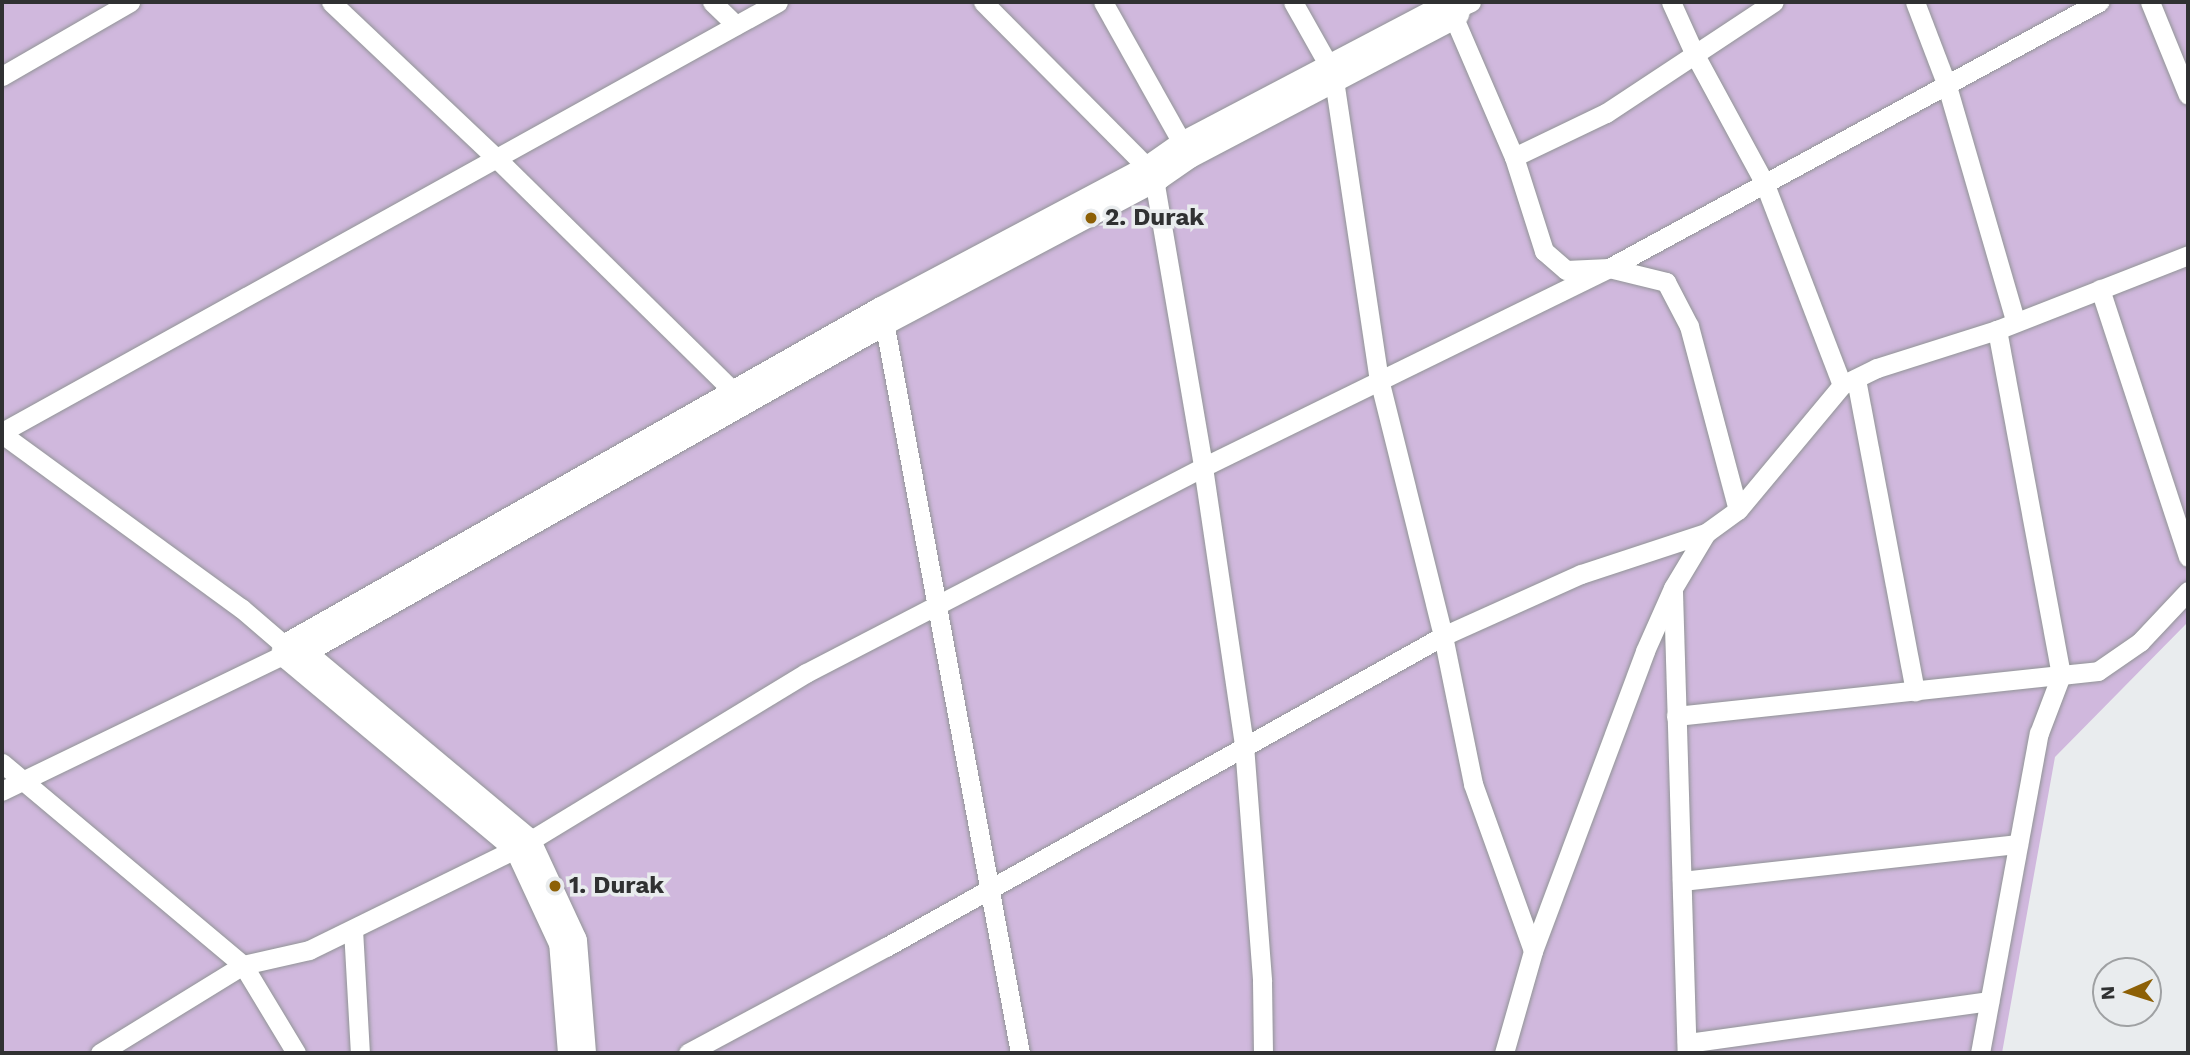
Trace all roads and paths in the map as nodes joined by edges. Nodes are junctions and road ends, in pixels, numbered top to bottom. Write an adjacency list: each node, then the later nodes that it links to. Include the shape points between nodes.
1 (130, 2): 17 (lane)
2 (331, 2): 22 (lane)
3 (712, 2): 14 (lane)
4 (778, 2): 14 (lane)
5 (982, 2): 23 (lane)
6 (1103, 2): 20 (lane)
7 (1293, 2): 16 (lane)
8 (1671, 2): 15 (lane)
9 (1774, 2): 15 (lane)
10 (1915, 2): 18 (lane)
11 (2099, 2): 18 (lane)
12 (2150, 2): 19 (lane)
13 (1461, 7): 16 (street); 21 (lane)
14 (736, 25): 22 (lane)
15 (1695, 55): 21 (lane, via 1605,113); 24 (lane)
16 (1334, 74): 20 (street); 30 (lane)
17 (2, 76)
18 (1947, 86): 24 (lane); 29 (lane)
19 (2188, 95)
20 (1186, 150): 23 (street)
21 (1514, 157): 26 (lane, via 1544,251 1566,270)
22 (496, 158): 32 (lane); 33 (lane)
23 (1153, 173): 28 (street); 34 (lane)
24 (1764, 182): 26 (lane); 31 (lane)
25 (2188, 255): 27 (lane)
26 (1609, 268): 30 (lane); 35 (lane, via 1666,282 1689,326)
27 (2100, 289): 29 (lane); 37 (lane)
28 (883, 316): 32 (street); 40 (lane)
29 (2006, 325): 31 (lane, via 1877,368); 43 (lane)
30 (1379, 379): 34 (lane); 41 (lane)
31 (1849, 382): 35 (lane); 44 (lane)
32 (739, 397): 42 (street)
33 (2, 433): 42 (lane, via 241,608)
34 (1203, 467): 40 (lane); 46 (lane)
35 (1738, 510): 36 (lane)
36 (1706, 533): 38 (lane); 41 (lane, via 1581,574)
37 (2188, 557)
38 (1672, 588): 45 (lane); 55 (lane)
39 (2188, 591): 43 (lane, via 2140,642 2098,671)
40 (936, 604): 51 (lane, via 806,673); 53 (lane)
41 (1443, 636): 46 (lane); 55 (lane, via 1474,784)
42 (291, 651): 48 (lane); 51 (street)
43 (2060, 675): 44 (lane); 50 (lane, via 2039,733)
44 (1915, 691): 45 (lane)
45 (1676, 716): 52 (lane)
46 (1244, 745): 53 (lane); 65 (lane)
47 (2, 763): 48 (lane)
48 (21, 779): 49 (lane); 56 (lane)
49 (2, 792)
50 (2018, 844): 52 (lane); 57 (lane)
51 (523, 845): 54 (lane); 62 (street, via 568,942)
52 (1682, 881): 58 (lane)
53 (990, 887): 63 (lane); 64 (lane)
54 (353, 929): 56 (lane, via 309,950); 61 (lane)
55 (1533, 951): 66 (lane)
56 (243, 965): 59 (lane); 60 (lane)
57 (1989, 1001): 58 (lane); 67 (lane)
58 (1687, 1048)
59 (100, 1053)
60 (296, 1053)
61 (360, 1053)
62 (578, 1053)
63 (688, 1053)
64 (1020, 1053)
65 (1263, 1053)
66 (1504, 1053)
67 (1980, 1053)

